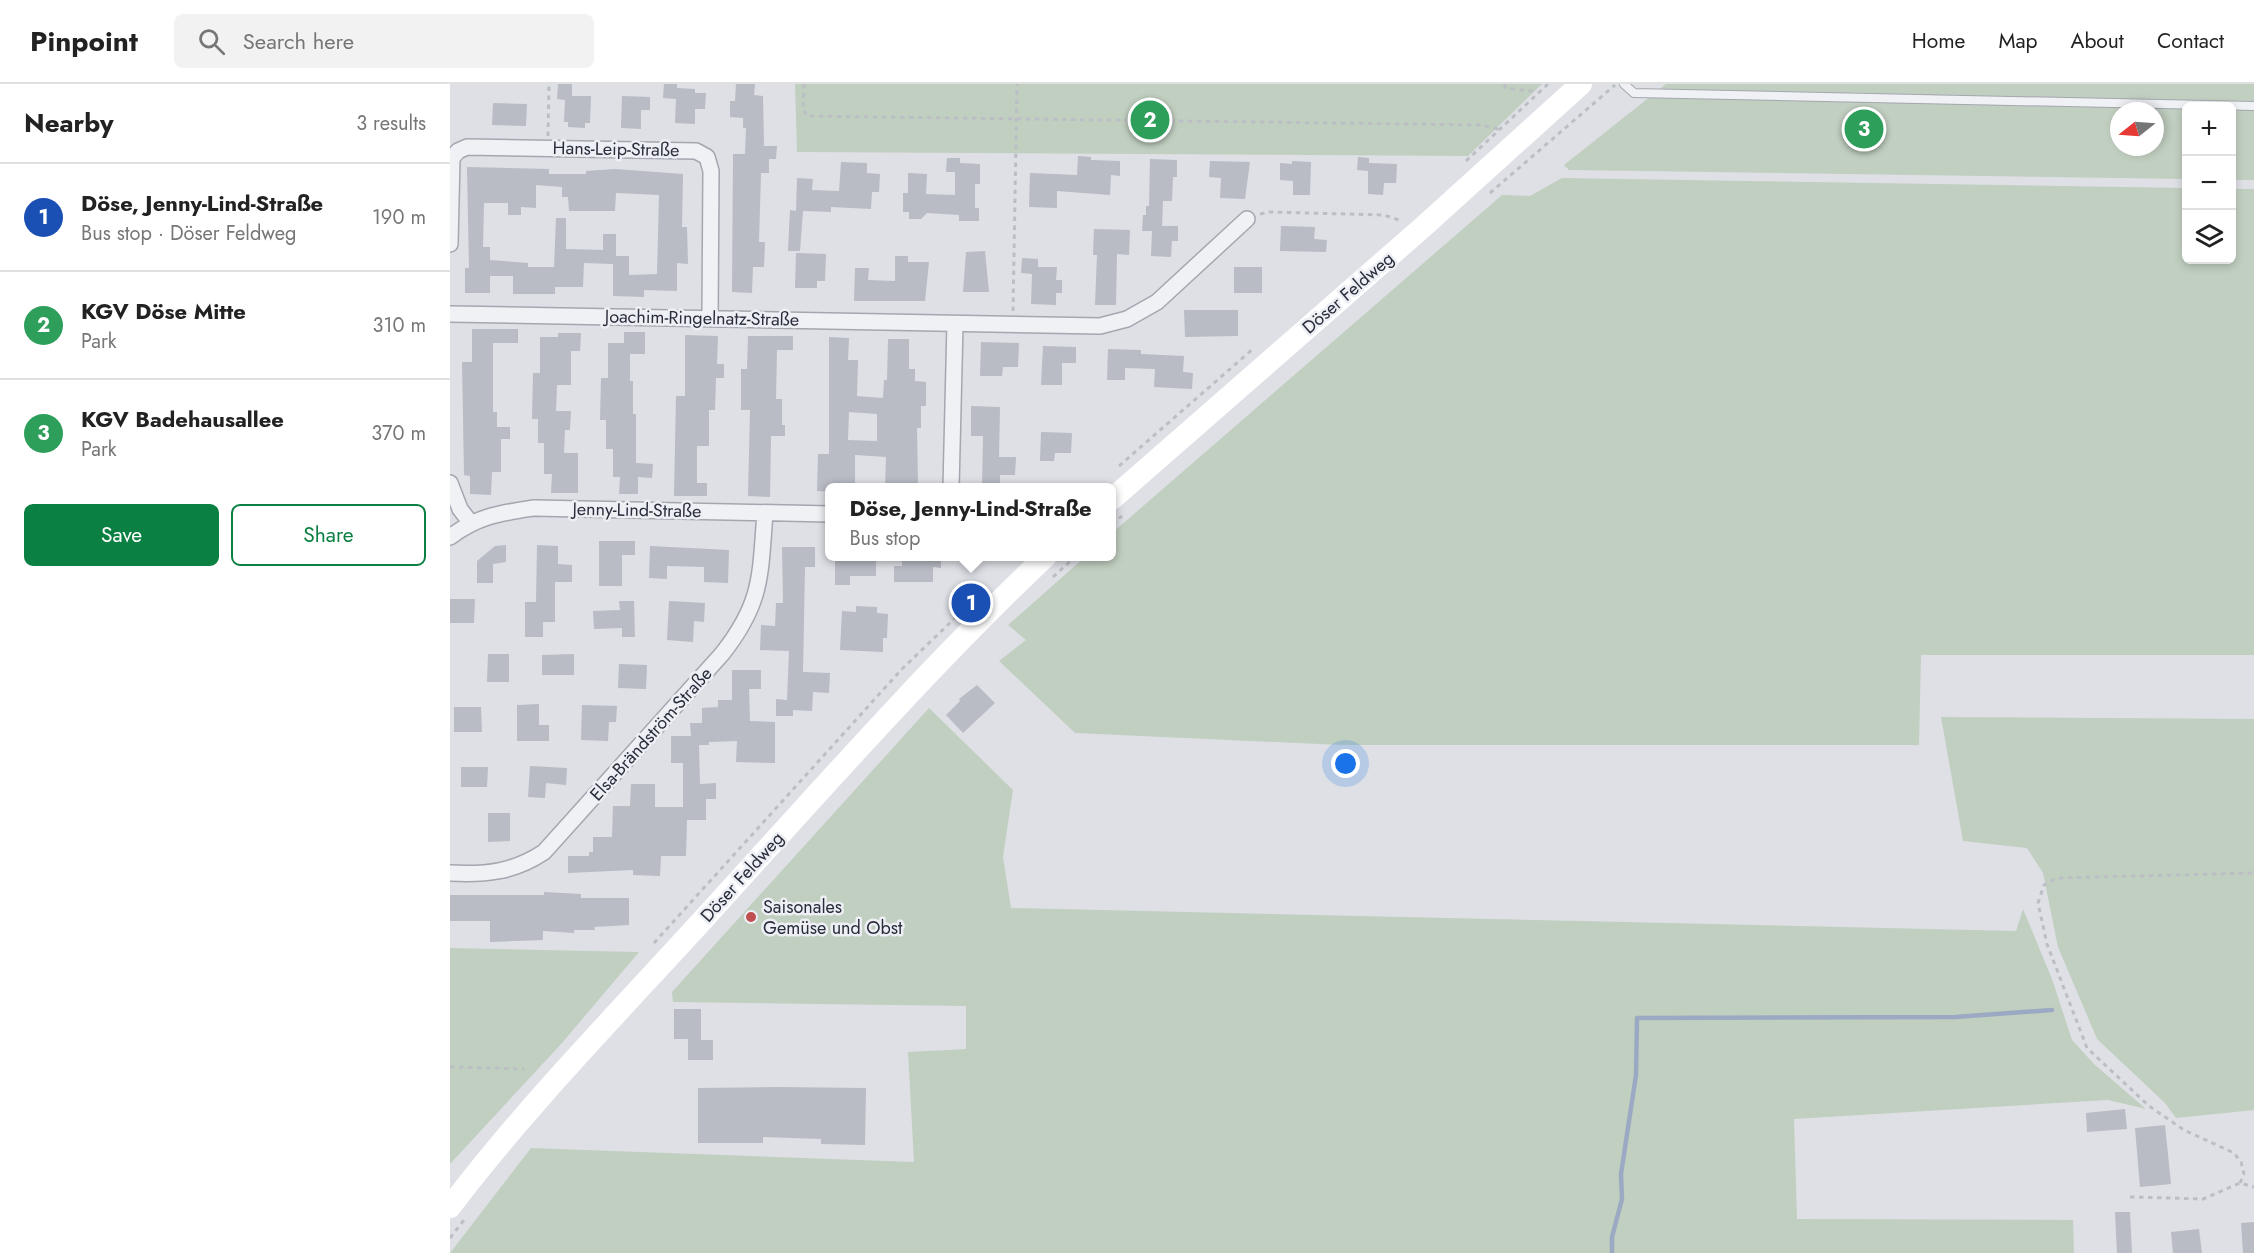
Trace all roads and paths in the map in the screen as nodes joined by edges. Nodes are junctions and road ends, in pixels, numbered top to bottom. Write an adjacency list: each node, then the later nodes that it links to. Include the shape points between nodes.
1 (549, 84): 12 (path)
2 (804, 84): 10 (path, via 803,109 807,116)
3 (1017, 84): 10 (path)
4 (1504, 84): 8 (path, via 1506,88)
5 (1548, 84): 8 (path)
6 (1581, 84): 27 (street, Döser Feldweg)
7 (1624, 84): 9 (lane, via 1634,93)
8 (1539, 92): 11 (path)
9 (2254, 106)
10 (1017, 117): 11 (path, via 1481,125); 22 (path)
11 (1498, 129): 13 (path)
12 (548, 147): 18 (street, Hans-Leip-Straße, via 467,147 458,151 452,158 451,169); 20 (street, Hans-Leip-Straße, via 696,151 706,157 712,192)
13 (1466, 162)
14 (1410, 214): 16 (path)
15 (1248, 219): 16 (path, via 1270,212 1384,215); 22 (street, Joachim-Ringelnatz-Straße, via 1164,297 1128,319 1100,326)
16 (1402, 221): 17 (path)
17 (1392, 229)
18 (450, 244)
19 (450, 314): 20 (street, Joachim-Ringelnatz-Straße)
20 (710, 318): 21 (street, Joachim-Ringelnatz-Straße)
21 (955, 324): 22 (street, Joachim-Ringelnatz-Straße); 26 (street)
22 (1013, 324)
23 (1259, 344): 24 (path)
24 (1112, 473)
25 (450, 483): 30 (street)
26 (951, 483)
27 (1116, 496)
28 (765, 513): 29 (street, Jenny-Lind-Straße); 30 (street, Jenny-Lind-Straße, via 534,508 496,513); 33 (street, Elsa-Brändström-Straße, via 759,587 746,620 722,654 544,852 507,871)
29 (825, 514)
30 (470, 522): 31 (street, Jenny-Lind-Straße)
31 (450, 537)
32 (1041, 561): 40 (street, Döser Feldweg, via 984,615 791,823 494,1149)
33 (450, 873)
34 (2254, 873): 37 (path, via 2057,878 2044,885 2038,903 2047,944 2087,1048 2149,1106 2184,1130 2234,1153 2244,1174)
35 (450, 1067): 36 (path)
36 (524, 1069)
37 (2240, 1183): 38 (path); 39 (path, via 2203,1199)
38 (2254, 1187)
39 (2130, 1197)
40 (450, 1207)

